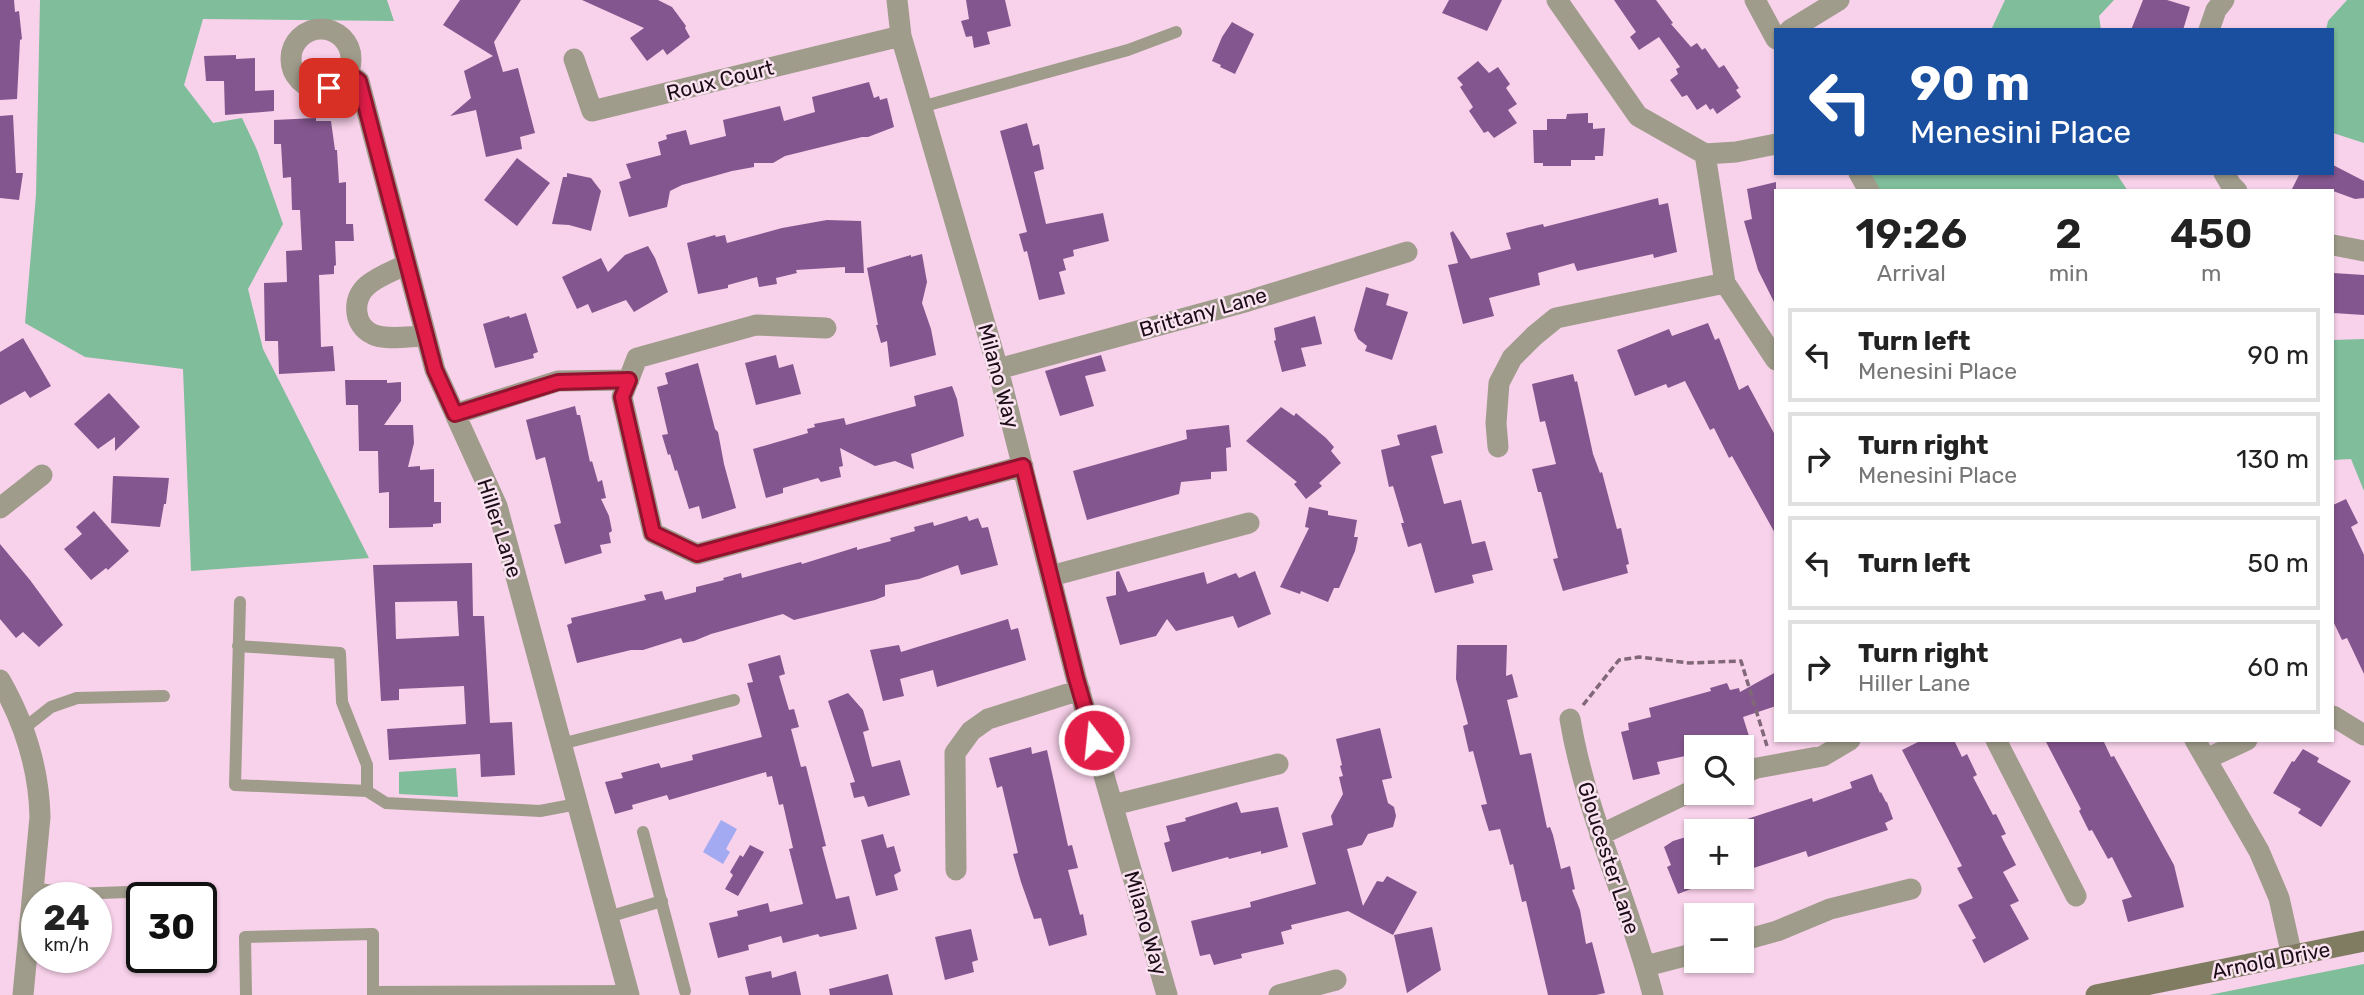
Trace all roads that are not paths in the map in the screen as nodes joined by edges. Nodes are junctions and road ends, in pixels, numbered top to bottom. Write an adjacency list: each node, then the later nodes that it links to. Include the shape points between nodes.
1 (897, 0): 10 (street, Milano Way)
2 (1557, 0): 15 (street, via 1638,116)
3 (1755, 0): 9 (street)
4 (1839, 0): 6 (street)
5 (2224, 0): 7 (street)
6 (1793, 28)
7 (2210, 28)
8 (1176, 32): 13 (lane, via 1128,50)
9 (1774, 34)
10 (901, 36): 11 (street, Roux Court, via 592,111); 13 (street, Milano Way)
11 (574, 59)
12 (348, 73): 19 (street, Hiller Lane, via 359,81)
13 (921, 107): 24 (street, Milano Way)
14 (1774, 144): 15 (street)
15 (1705, 154): 20 (street)
16 (2334, 244): 17 (street)
17 (2364, 251)
18 (1407, 252): 24 (street, Brittany Lane)
19 (407, 264): 22 (street, Hiller Lane); 22 (street, via 360,292 358,318 373,335)
20 (1725, 283): 23 (street); 27 (street, via 1556,318 1512,358 1499,383)
21 (826, 328): 25 (street, via 756,325 637,358)
22 (426, 336): 26 (street, Hiller Lane)
23 (1774, 357)
24 (998, 369): 28 (street, Milano Way)
25 (629, 380): 26 (street, via 558,382); 28 (street, via 622,397 653,533 697,554)
26 (455, 414): 47 (street, Hiller Lane, via 497,506)
27 (1498, 447)
28 (1023, 466): 32 (street, Milano Way)
29 (42, 475): 30 (street)
30 (0, 508)
31 (1249, 523): 32 (street)
32 (1051, 576): 36 (street, Milano Way)
33 (240, 602): 34 (lane)
34 (238, 646): 51 (lane, via 340,653 342,702 367,765); 51 (lane, via 234,786)
35 (0, 680): 41 (street)
36 (1080, 690): 54 (street, Milano Way); 57 (street, via 988,719 955,753)
37 (164, 696): 41 (lane, via 77,698 51,707)
38 (734, 699): 47 (lane)
39 (2334, 717): 42 (street)
40 (1570, 719): 56 (street, Gloucester Lane, via 1577,761)
41 (23, 729): 58 (street, via 40,794)
42 (2364, 735)
43 (1847, 742): 50 (street, via 1823,756)
44 (1997, 742): 60 (street)
45 (2196, 742): 48 (street)
46 (2243, 742): 48 (street)
47 (561, 744): 53 (street, Hiller Lane)
48 (2206, 759): 66 (street, via 2259,851 2279,898)
49 (1278, 764): 54 (street)
50 (1754, 770)
51 (367, 791): 53 (lane, via 387,803 540,811)
52 (1684, 795): 56 (street)
53 (578, 804): 62 (street, Hiller Lane)
54 (1113, 805): 75 (street, Milano Way)
55 (643, 832): 61 (lane)
56 (1600, 835): 67 (street, Gloucester Lane)
57 (956, 870)
58 (34, 882)
59 (1910, 889): 63 (street, via 1830,909)
60 (2076, 896)
61 (662, 901): 62 (lane); 70 (lane)
62 (608, 917): 71 (street, Hiller Lane)
63 (1754, 937)
64 (2364, 941): 66 (street, Arnold Drive)
65 (1684, 956): 67 (street)
66 (2292, 956): 78 (street, Arnold Drive)
67 (1646, 966): 77 (street, Gloucester Lane)
68 (25, 973): 73 (street)
69 (1336, 979): 76 (street)
70 (685, 991)
71 (628, 993): 72 (lane)
72 (373, 994): 74 (lane, via 373,934 245,937)
73 (23, 995)
74 (246, 995)
75 (1167, 995)
76 (1279, 995)
77 (1653, 995)
78 (2096, 995)

